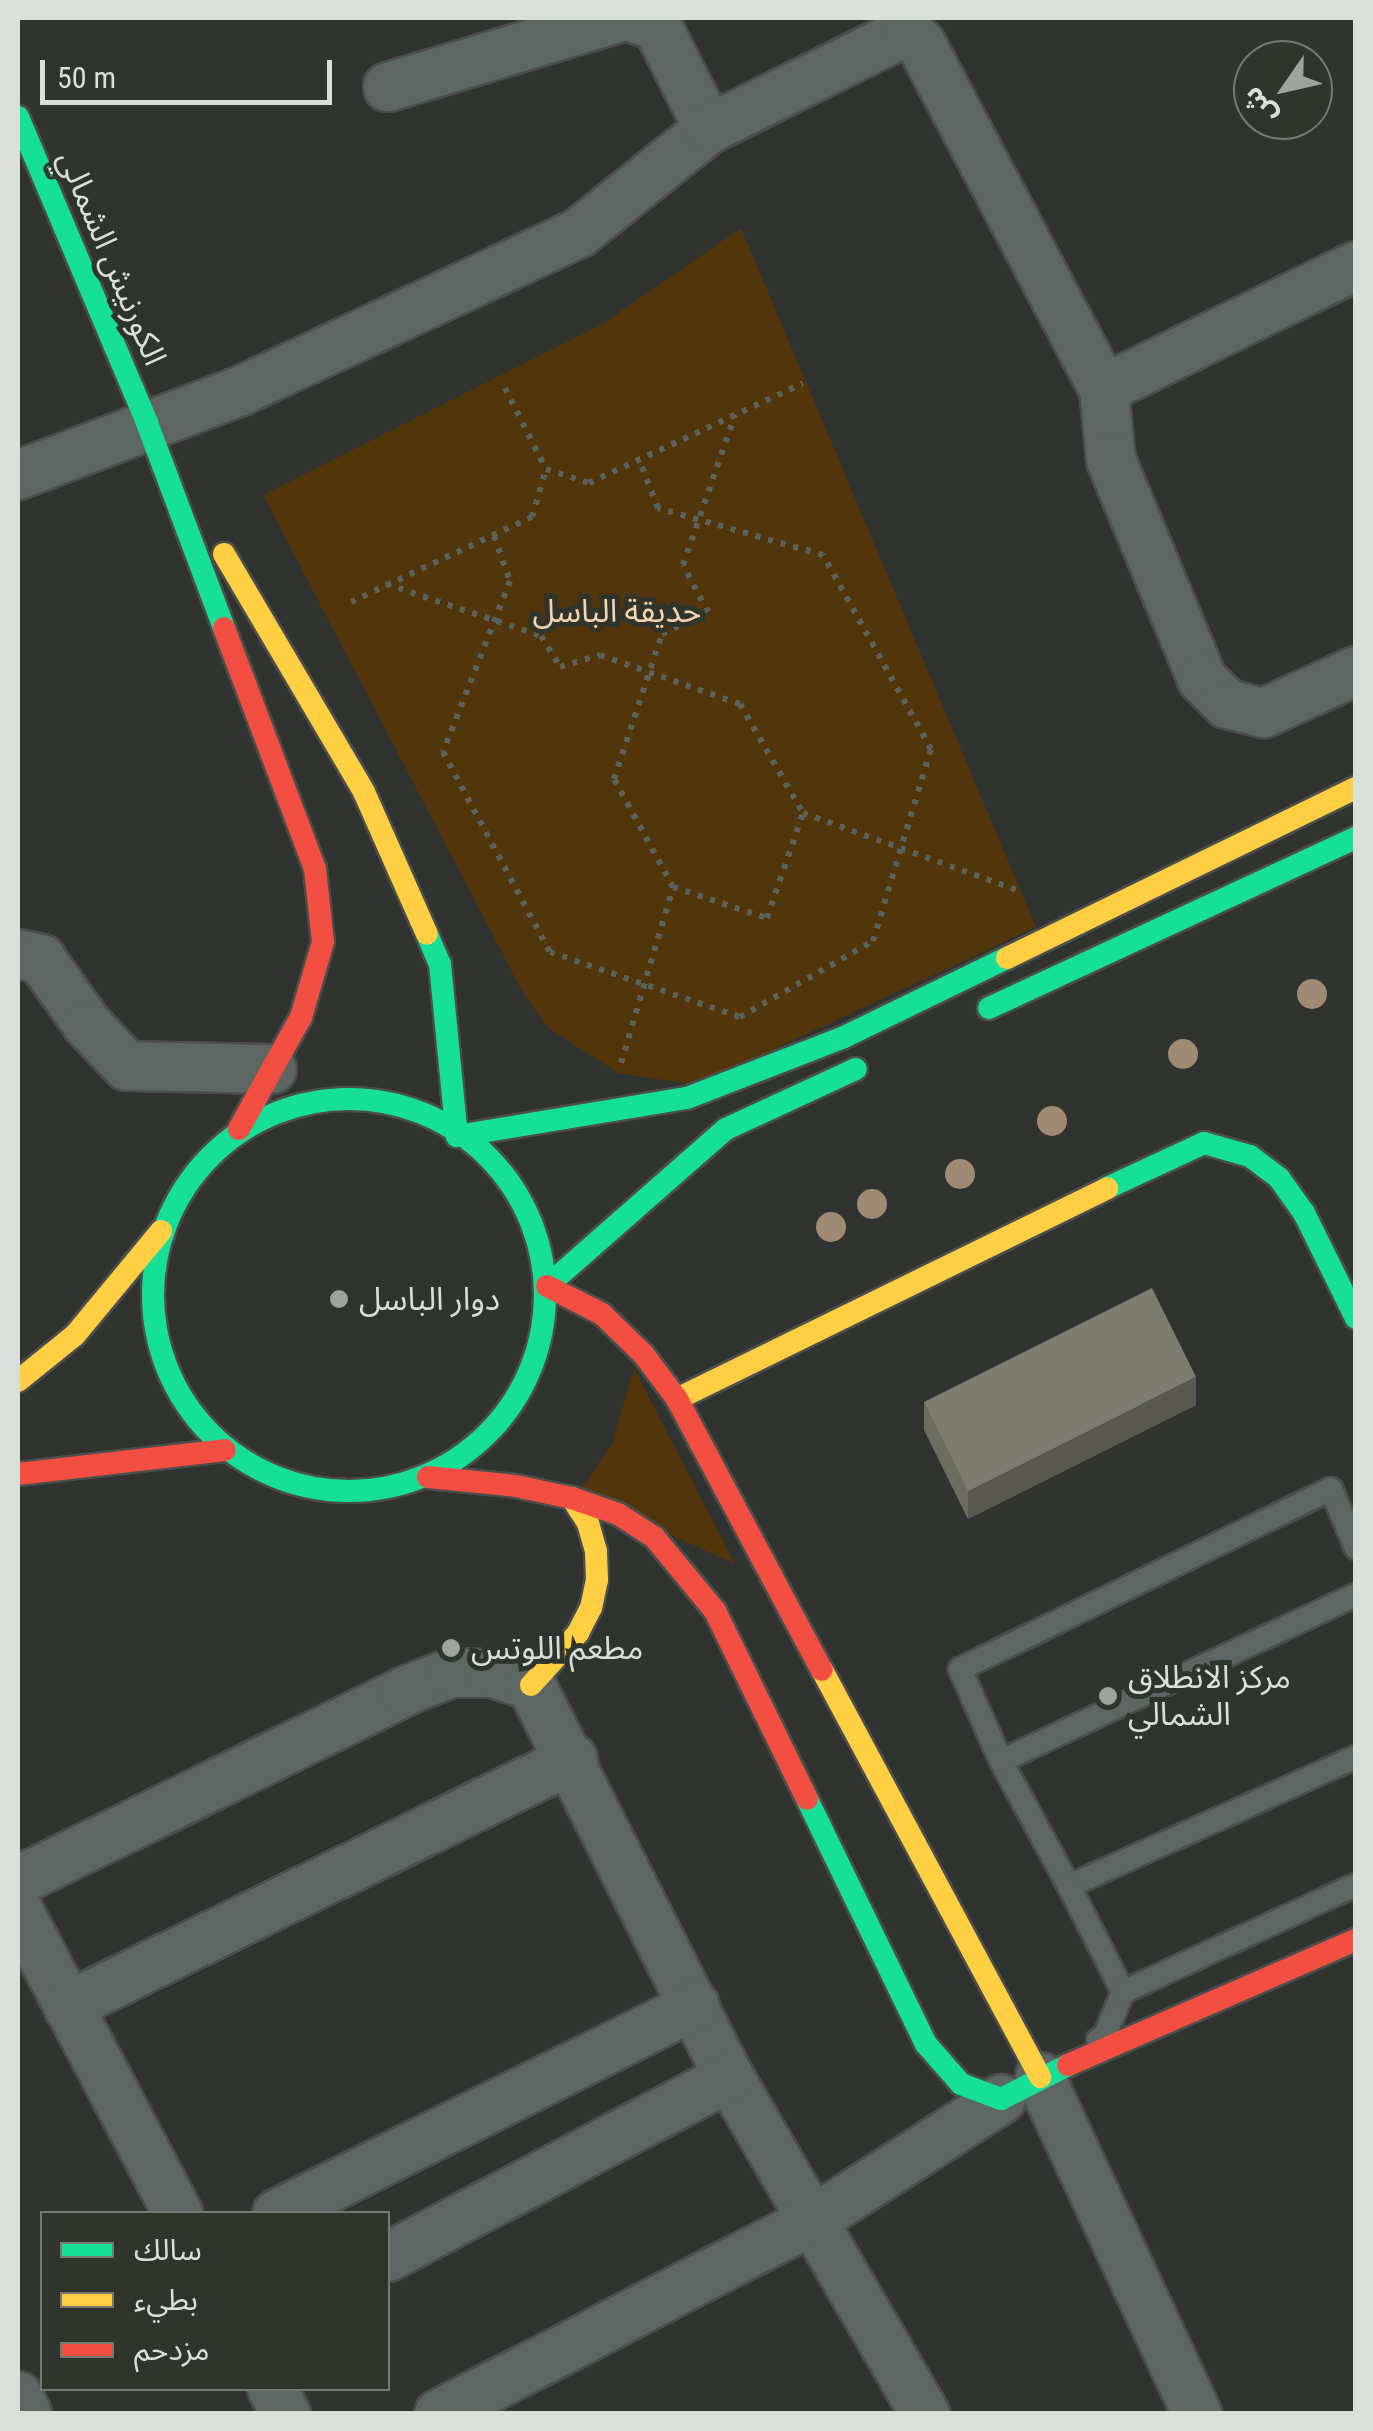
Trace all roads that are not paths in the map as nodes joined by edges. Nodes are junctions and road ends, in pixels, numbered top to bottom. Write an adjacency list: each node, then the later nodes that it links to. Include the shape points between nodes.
1 (618, 18): 4 (street)
2 (634, 18): 6 (street, via 657,26)
3 (918, 24): 6 (street); 8 (street, via 921,44)
4 (388, 88)
5 (18, 118): 9 (main road, الكورنيش الشمالي)
6 (708, 130): 9 (street, via 579,233 240,391)
7 (1356, 266): 8 (street)
8 (1104, 389): 11 (street, via 1112,460 1202,679 1228,704 1264,712)
9 (147, 423): 10 (street); 17 (main road, via 315,869 324,942 301,1017); 19 (main road, via 364,792 440,964)
10 (18, 475)
11 (1356, 671)
12 (1356, 788): 19 (main road, via 844,1037 688,1098)
13 (1356, 838): 15 (main road)
14 (18, 954): 17 (street, via 42,959 86,1024 127,1066)
15 (960, 1021)
16 (870, 1062): 21 (main road, via 726,1129)
17 (272, 1070): 18 (main road)
18 (238, 1129): 19 (main road, via 326,1097 426,1112); 20 (main road, via 189,1176)
19 (457, 1136): 21 (main road, via 503,1170 532,1218)
20 (161, 1231): 23 (main road, via 75,1335); 25 (main road, via 152,1322 184,1404)
21 (547, 1286): 24 (main road, via 602,1314); 27 (main road, via 536,1363 492,1432)
22 (1356, 1318): 24 (main road, via 1304,1213 1279,1178 1250,1156 1204,1143)
23 (18, 1380)
24 (678, 1399): 44 (main road)
25 (225, 1450): 26 (main road); 27 (main road, via 295,1486 359,1493)
26 (18, 1474)
27 (428, 1477): 28 (main road)
28 (572, 1498): 31 (main road, via 596,1550 591,1608); 44 (main road, via 618,1514 654,1537 715,1610 926,2044 961,2084)
29 (1356, 1548): 34 (lane, via 1330,1488 960,1669)
30 (1356, 1595): 34 (lane)
31 (532, 1686): 33 (street); 35 (street, via 492,1673 451,1673)
32 (1356, 1757): 37 (lane)
33 (572, 1759): 41 (street); 42 (street)
34 (1001, 1761): 37 (lane)
35 (18, 1881)
36 (1356, 1885): 40 (lane)
37 (1069, 1886): 40 (lane)
38 (18, 1910): 41 (street)
39 (1356, 1940): 44 (main road)
40 (1123, 1992): 44 (lane, via 1106,2035)
41 (68, 2006): 45 (street)
42 (695, 2006): 43 (street); 46 (street)
43 (730, 2077): 47 (street); 48 (street)
44 (1020, 2088): 47 (street); 55 (street)
45 (176, 2211)
46 (283, 2211)
47 (812, 2222): 53 (street); 54 (street)
48 (390, 2257)
49 (274, 2391): 52 (street)
50 (18, 2396): 51 (street)
51 (27, 2414)
52 (286, 2414)
53 (439, 2414)
54 (925, 2414)
55 (1197, 2414)

